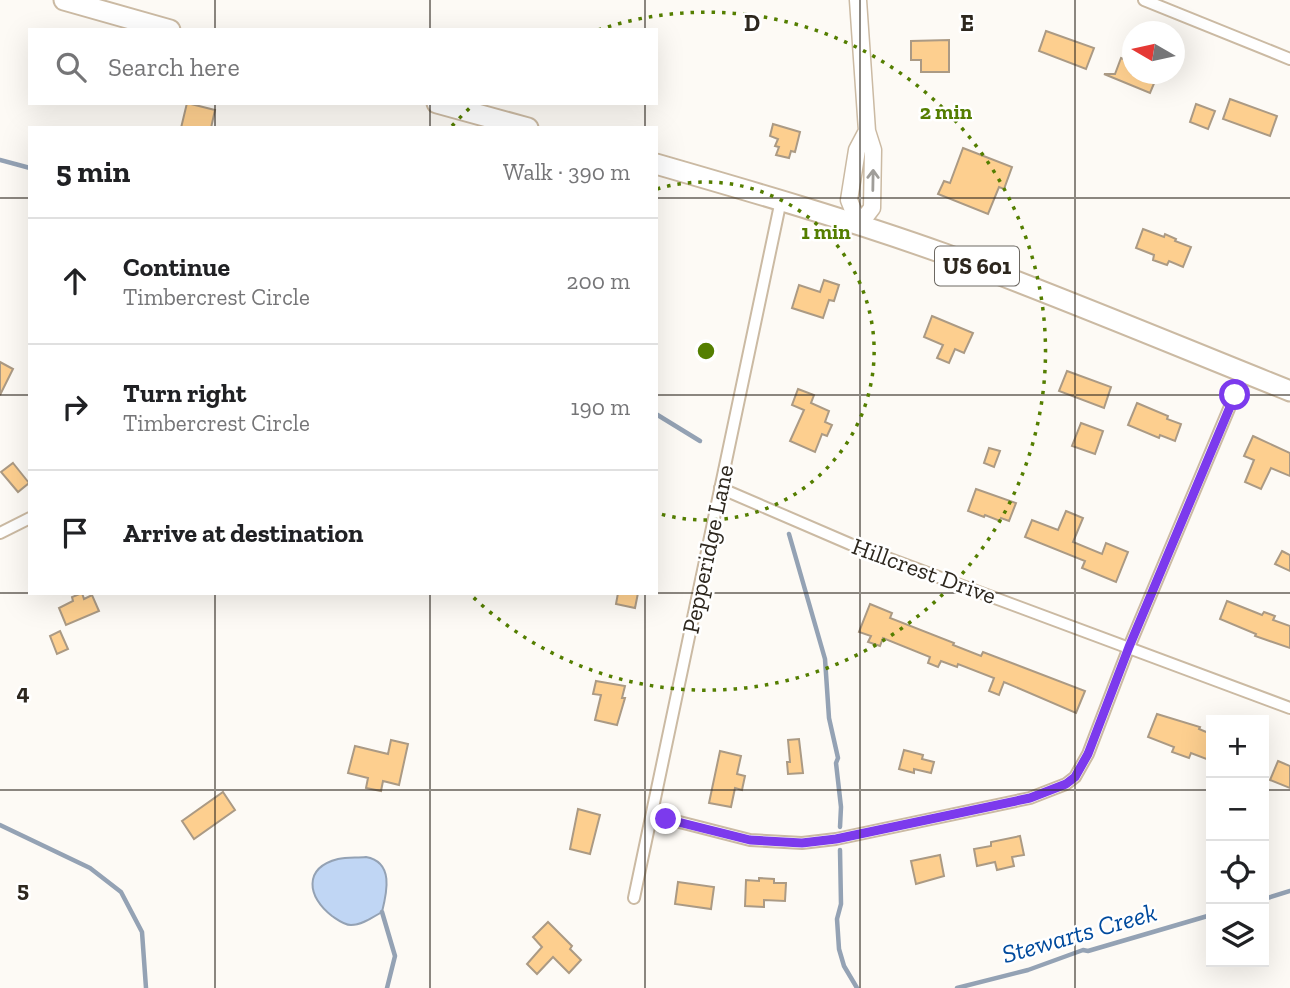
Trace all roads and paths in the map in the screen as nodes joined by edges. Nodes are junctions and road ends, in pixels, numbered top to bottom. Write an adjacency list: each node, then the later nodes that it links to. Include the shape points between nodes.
1 (64, 0): 4 (highway)
2 (858, 0): 8 (street)
3 (1144, 0): 5 (street)
4 (163, 28)
5 (1290, 60)
6 (444, 105): 7 (highway)
7 (521, 126)
8 (867, 131): 11 (street, via 857,150 849,200); 11 (street, one-way to 8, via 872,208 873,150)
9 (658, 165): 10 (highway, US 601)
10 (781, 200): 11 (highway, US 601); 14 (street, Pepperidge Lane)
11 (859, 225): 12 (highway, US 601, via 1014,280)
12 (1244, 373): 13 (highway, US 601); 17 (street)
13 (1290, 391)
14 (720, 488): 17 (street, Hillcrest Drive, via 850,544); 19 (street, Pepperidge Lane)
15 (28, 519): 16 (street)
16 (0, 533)
17 (1129, 647): 18 (street, Hillcrest Drive); 19 (street, via 1075,777 1030,798 802,843 750,840)
18 (1290, 708)
19 (652, 815): 20 (street, Pepperidge Lane)
20 (634, 898)

